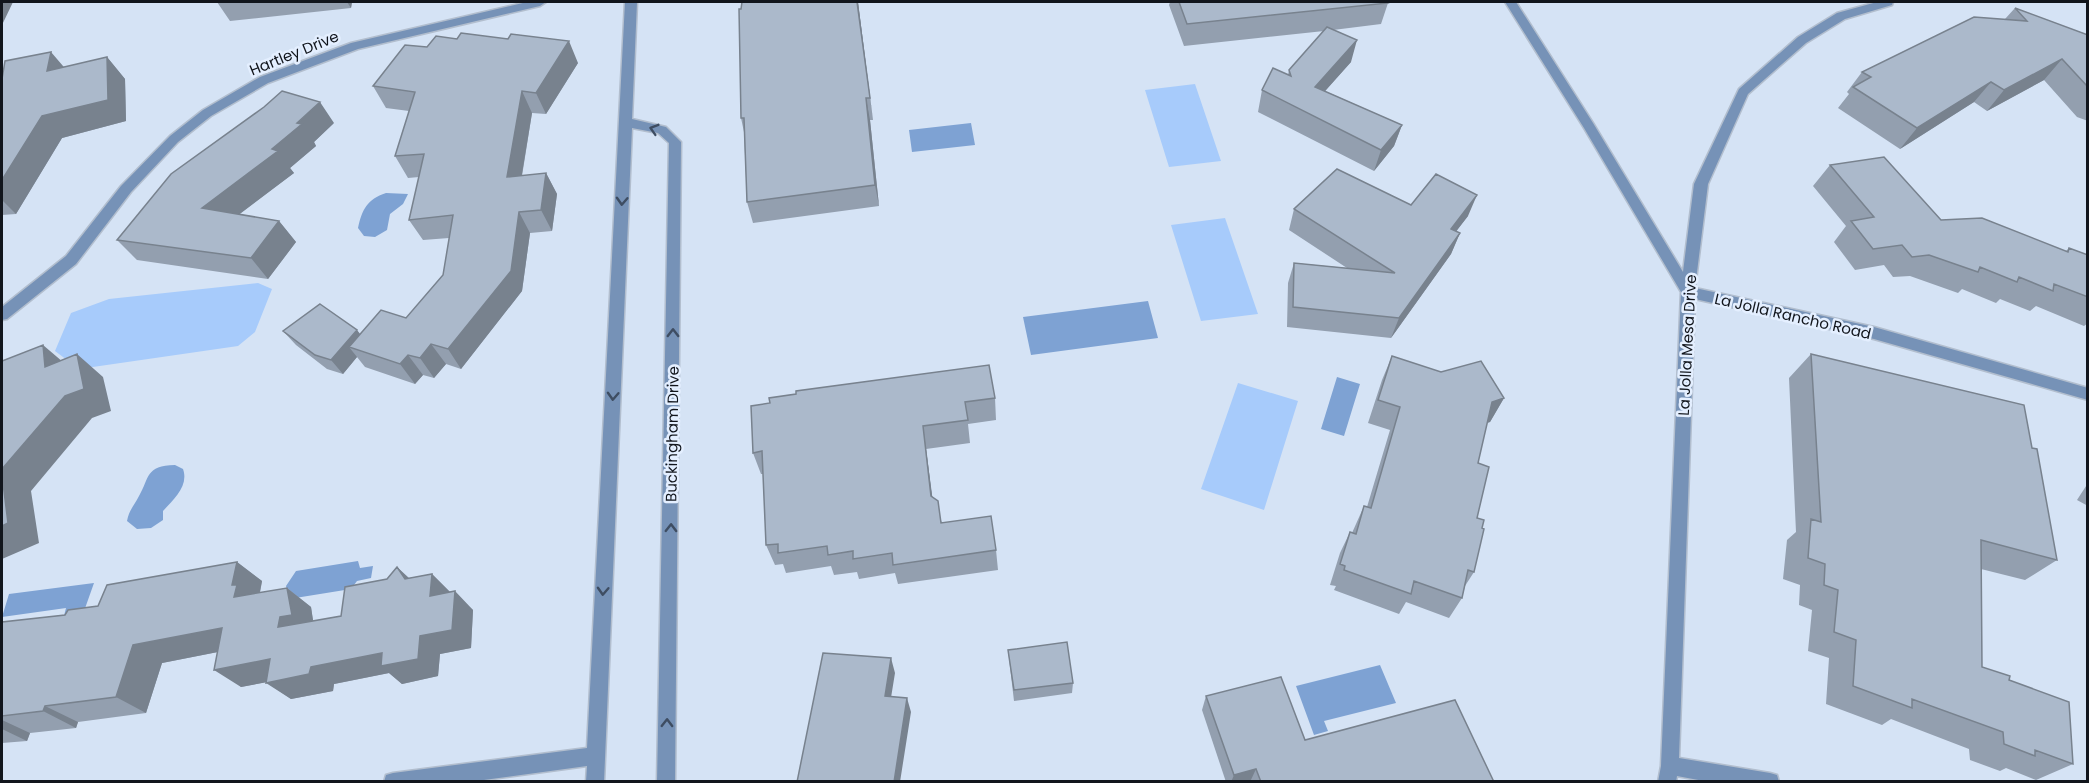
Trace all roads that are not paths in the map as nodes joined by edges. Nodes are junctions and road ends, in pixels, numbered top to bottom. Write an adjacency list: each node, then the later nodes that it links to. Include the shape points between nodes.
1 (540, 2): 7 (street, Hartley Drive, via 355,46 264,80 207,113 126,189 71,260)
2 (631, 2): 5 (street)
3 (1510, 2): 6 (street)
4 (1888, 2): 6 (street, La Jolla Mesa Drive, via 1841,16 1802,40 1743,92 1701,184)
5 (626, 122): 9 (street, one-way to 9); 13 (street, Buckingham Drive, one-way to 5, via 675,142 662,130)
6 (1688, 292): 8 (street, La Jolla Rancho Road, via 1874,333); 10 (street, La Jolla Mesa Drive)
7 (2, 315)
8 (2088, 394)
9 (596, 756): 11 (street); 12 (street)
10 (1669, 774): 14 (street)
11 (393, 782)
12 (595, 782)
13 (666, 782)
14 (1770, 782)

